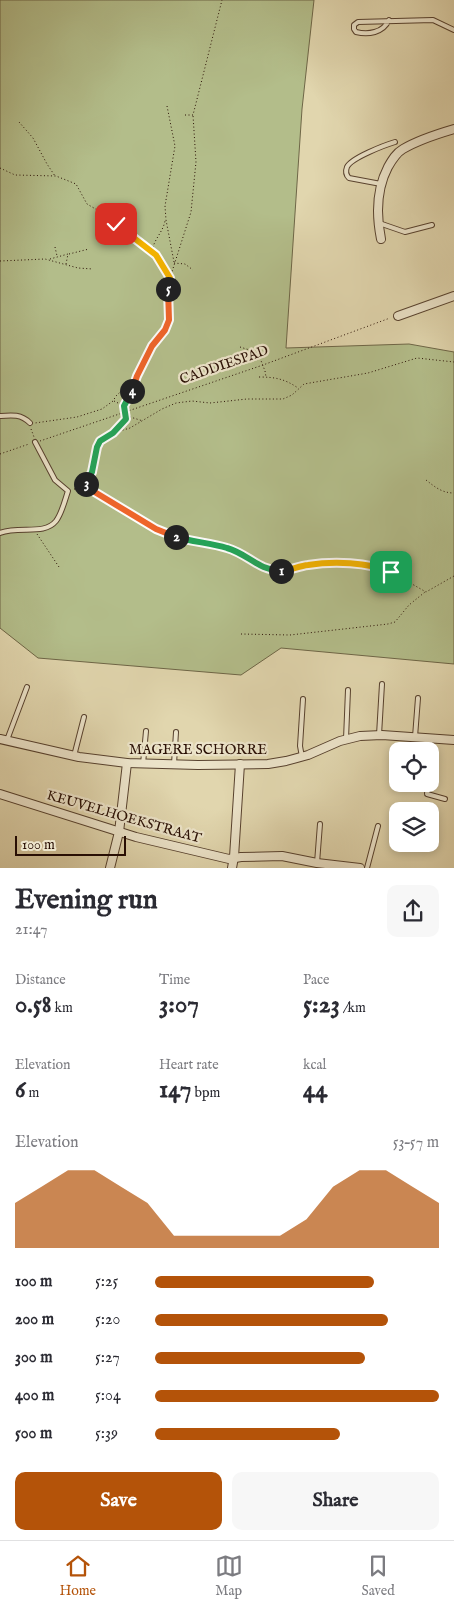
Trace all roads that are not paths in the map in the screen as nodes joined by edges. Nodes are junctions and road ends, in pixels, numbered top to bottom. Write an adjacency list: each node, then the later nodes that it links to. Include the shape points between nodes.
1 (389, 20): 1 (lane, via 376,32 361,34 354,29 358,22); 2 (lane, via 433,20)
2 (454, 30)
3 (454, 129): 5 (street, via 402,149 394,156)
4 (395, 142): 5 (lane, via 359,158 346,169 349,178)
5 (381, 184): 6 (street)
6 (378, 223): 7 (lane, via 405,232); 8 (street)
7 (432, 225)
8 (381, 239)
9 (454, 296): 10 (street)
10 (398, 316)
11 (0, 416): 12 (lane, via 16,415)
12 (30, 423)
13 (35, 442): 14 (lane, via 55,480 68,491 57,520 50,526 33,530 14,529)
14 (0, 533)
15 (382, 684): 23 (lane)
16 (27, 687): 26 (lane)
17 (348, 690): 27 (lane)
18 (418, 698): 24 (lane)
19 (303, 699): 31 (lane)
20 (84, 717): 30 (lane)
21 (146, 731): 33 (lane)
22 (176, 732): 34 (lane)
23 (379, 735): 24 (street, MAGERE SCHORRE); 27 (street, MAGERE SCHORRE)
24 (415, 738): 25 (street, MAGERE SCHORRE)
25 (430, 738): 28 (street, MAGERE SCHORRE); 29 (lane)
26 (3, 739): 30 (street, MAGERE SCHORRE)
27 (346, 739): 31 (street, MAGERE SCHORRE)
28 (454, 740)
29 (430, 742)
30 (74, 756): 32 (street, MAGERE SCHORRE)
31 (302, 756): 35 (street, MAGERE SCHORRE, via 277,762)
32 (127, 763): 33 (street, MAGERE SCHORRE); 41 (street)
33 (143, 764): 34 (street, MAGERE SCHORRE)
34 (174, 764): 35 (street, MAGERE SCHORRE)
35 (240, 764): 42 (street)
36 (427, 792): 38 (lane)
37 (0, 794): 41 (street, KEUVELHOEKSTRAAT)
38 (445, 799)
39 (320, 824): 43 (lane)
40 (378, 826): 47 (lane)
41 (119, 832): 42 (street, KEUVELHOEKSTRAAT); 44 (street)
42 (234, 858): 43 (street, KEUVELHOEKSTRAAT, via 282,856); 45 (street)
43 (317, 863): 46 (street, KEUVELHOEKSTRAAT)
44 (110, 868)
45 (232, 868)
46 (360, 868)
47 (367, 868)

